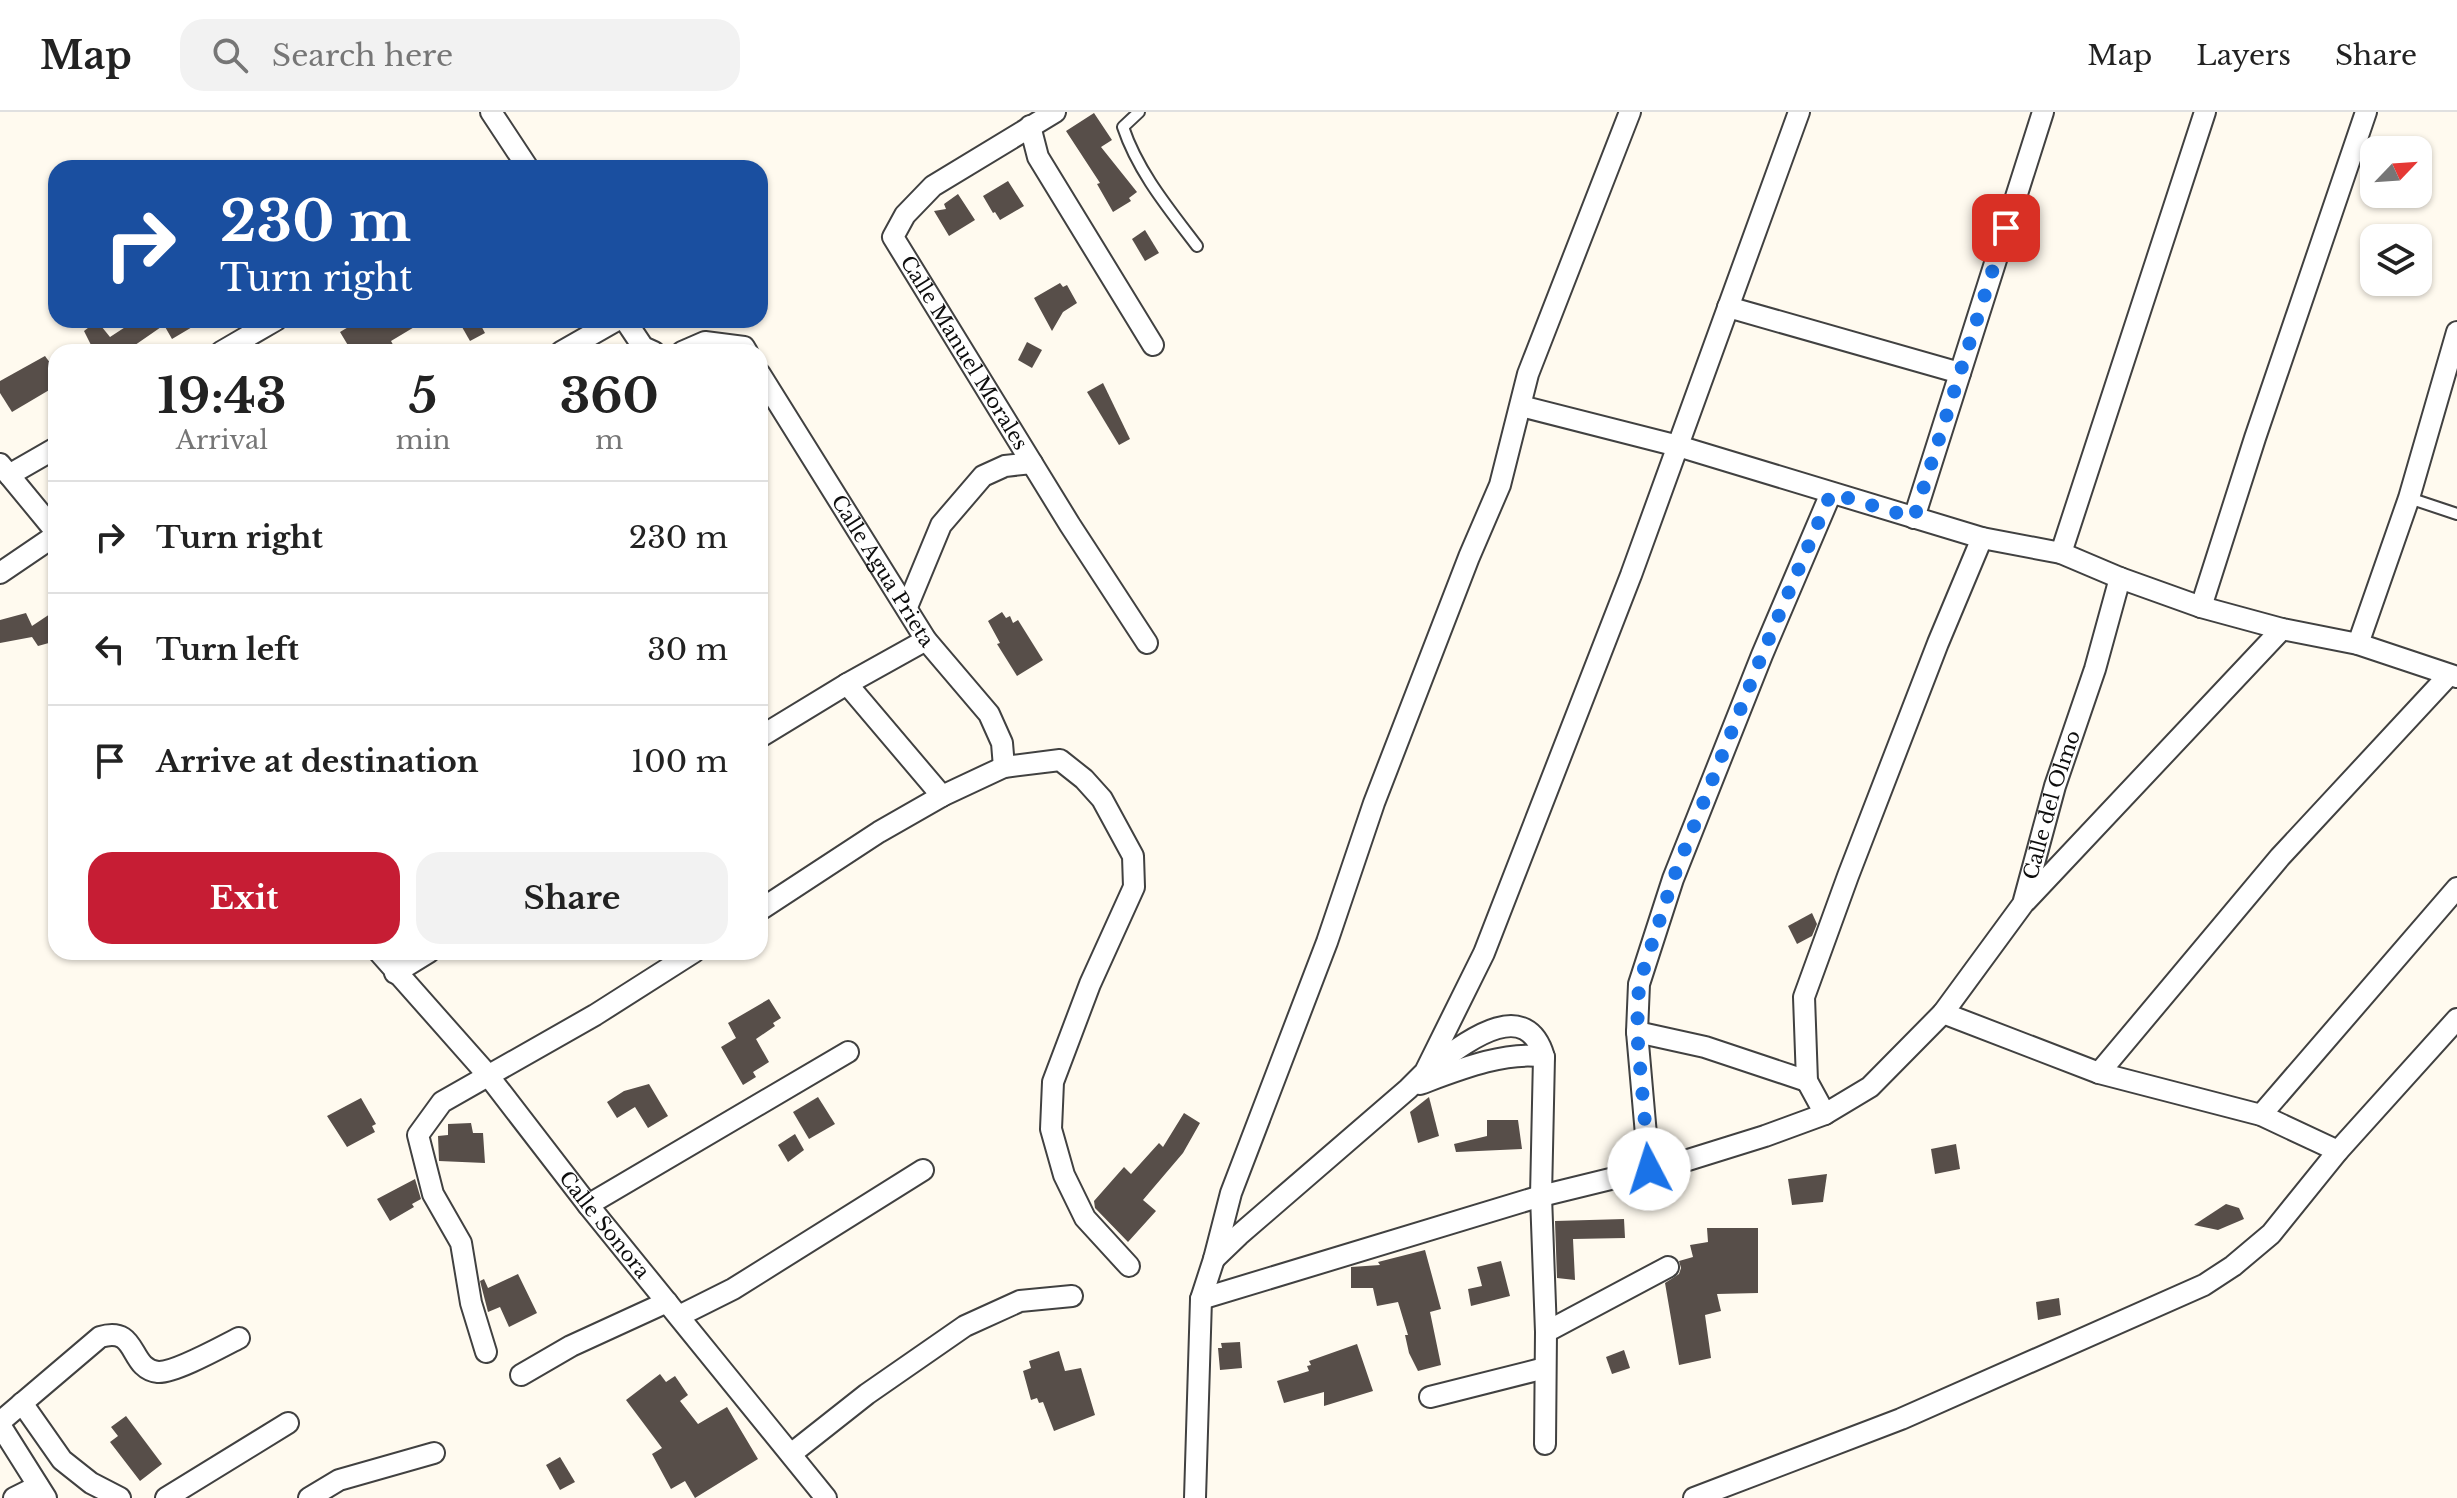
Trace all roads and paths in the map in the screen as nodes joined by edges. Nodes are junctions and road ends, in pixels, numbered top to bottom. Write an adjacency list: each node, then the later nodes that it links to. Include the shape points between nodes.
1 (491, 112): 10 (street)
2 (1055, 112): 9 (street, Calle Manuel Morales)
3 (1139, 112): 11 (lane, via 1123,127 1131,152)
4 (1630, 112): 23 (street, via 1528,374)
5 (1799, 112): 12 (street)
6 (2043, 112): 21 (street)
7 (2205, 112): 35 (street)
8 (2366, 112): 39 (street)
9 (1030, 126): 20 (street, via 1038,157); 26 (street, Calle Manuel Morales, via 933,186 905,215 893,237)
10 (523, 160)
11 (1197, 246)
12 (1728, 307): 21 (street); 24 (street)
13 (262, 328): 16 (street)
14 (603, 328): 17 (street)
15 (2457, 332): 29 (street)
16 (235, 344)
17 (575, 344)
18 (700, 344): 19 (street)
19 (721, 344)
20 (1153, 345)
21 (1960, 373): 31 (street)
22 (768, 387): 38 (street, Calle Agua Prieta)
23 (1521, 406): 24 (street); 73 (street, via 1500,485 1374,803 1231,1193)
24 (1678, 446): 28 (street); 61 (street, via 1484,953)
25 (48, 451): 27 (street)
26 (1032, 463): 38 (street, via 1005,466 983,476 941,525); 42 (street, Calle Manuel Morales)
27 (4, 470): 32 (street)
28 (1831, 493): 31 (street); 58 (street, via 1673,879 1639,984)
29 (2409, 498): 30 (lane); 43 (street)
30 (2457, 514)
31 (1914, 518): 33 (street)
32 (48, 523)
33 (1982, 538): 35 (street); 64 (street, via 1804,997)
34 (48, 539): 36 (street)
35 (2061, 553): 37 (street)
36 (0, 573)
37 (2120, 578): 39 (street); 50 (street, Calle del Olmo)
38 (907, 607): 41 (street, Calle Agua Prieta)
39 (2201, 607): 40 (street)
40 (2282, 629): 43 (street); 50 (street)
41 (926, 640): 45 (street); 47 (street, Calle Agua Prieta, via 989,714 1002,743)
42 (1147, 643)
43 (2358, 644): 44 (street)
44 (2453, 676): 62 (street, via 2280,857)
45 (847, 684): 46 (street); 48 (street)
46 (768, 732)
47 (1004, 767): 48 (street); 74 (street, via 1060,760 1102,799 1133,856 1134,887 1053,1082 1051,1129 1064,1175 1085,1218)
48 (942, 796): 51 (street)
49 (2457, 888): 67 (street)
50 (2023, 904): 56 (street, Calle del Olmo)
51 (768, 905)
52 (385, 960): 55 (street, Calle Sonora)
53 (416, 960): 55 (street)
54 (681, 960): 63 (street)
55 (395, 973): 63 (street, Calle Sonora)
56 (1943, 1013): 62 (street); 66 (street, Calle del Olmo, via 1870,1087)
57 (2457, 1019): 68 (street)
58 (1637, 1032): 64 (street, via 1705,1047); 69 (street)
59 (848, 1052): 72 (street)
60 (1544, 1057): 61 (street, via 1539,1041 1522,1028 1498,1027); 65 (street, via 1499,1060); 71 (street)
61 (1425, 1072): 65 (street)
62 (2099, 1073): 67 (street)
63 (487, 1074): 72 (street, Calle Sonora); 81 (street, via 442,1102 418,1135 433,1194 461,1243)
64 (1807, 1081): 66 (street)
65 (1408, 1089): 73 (street)
66 (1825, 1114): 69 (street, Calle del Olmo)
67 (2261, 1115): 68 (street)
68 (2338, 1151): 98 (street, via 2271,1234 2204,1285 1901,1419)
69 (1649, 1169): 71 (street, Calle del Olmo)
70 (923, 1170): 78 (street, via 733,1289)
71 (1541, 1196): 77 (street, Calle del Olmo); 79 (street)
72 (588, 1205): 78 (street, Calle Sonora)
73 (1214, 1259): 77 (street)
74 (1129, 1266)
75 (1668, 1267): 79 (street)
76 (1072, 1296): 90 (street, via 1020,1301 965,1326)
77 (1201, 1299): 97 (street)
78 (673, 1309): 83 (street, via 571,1346); 90 (street, Calle Sonora)
79 (1546, 1332): 82 (street)
80 (239, 1338): 85 (street, via 158,1372 142,1365 123,1336 112,1333 100,1337)
81 (486, 1352)
82 (1545, 1368): 84 (street); 88 (street)
83 (521, 1375)
84 (1430, 1397)
85 (22, 1403): 87 (street); 93 (street, via 62,1460)
86 (288, 1423): 94 (street)
87 (0, 1424): 91 (street)
88 (1545, 1444)
89 (434, 1453): 95 (street, via 339,1480)
90 (791, 1454): 96 (street, Calle Sonora)
91 (42, 1492): 92 (street)
92 (14, 1498)
93 (120, 1498)
94 (166, 1498)
95 (309, 1498)
96 (826, 1498)
97 (1195, 1498)
98 (1694, 1498)

